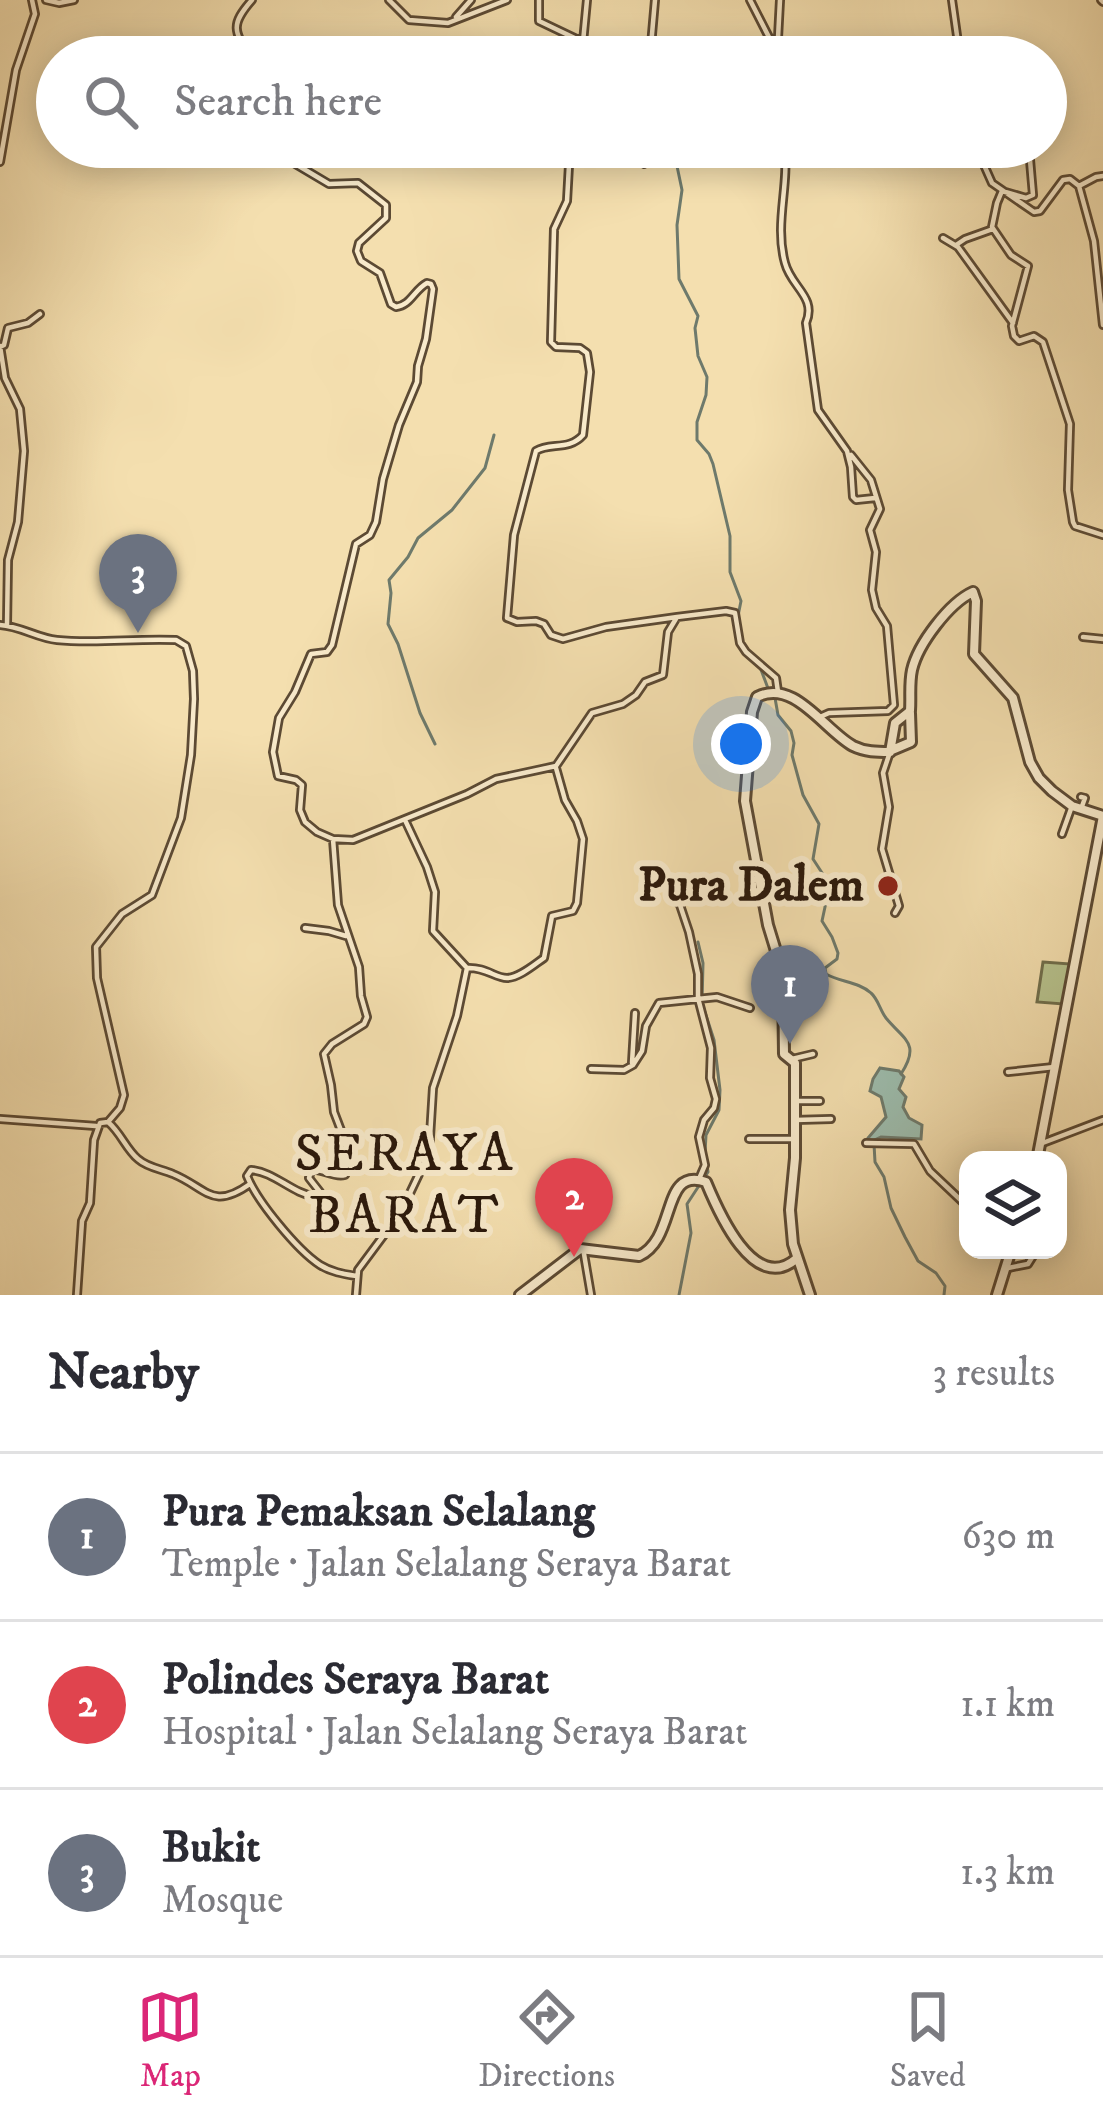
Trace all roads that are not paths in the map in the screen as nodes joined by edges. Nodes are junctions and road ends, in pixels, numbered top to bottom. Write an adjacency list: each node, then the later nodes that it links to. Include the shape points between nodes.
1 (32, 0): 22 (street)
2 (46, 0): 3 (street)
3 (74, 0)
4 (252, 0): 15 (street)
5 (389, 0): 14 (street, via 409,20)
6 (471, 0): 14 (street)
7 (507, 0): 14 (street)
8 (539, 0): 16 (street, via 538,21)
9 (587, 0): 17 (street)
10 (655, 0): 18 (street)
11 (751, 0): 19 (street)
12 (780, 0): 20 (street)
13 (952, 0): 21 (street)
14 (452, 21)
15 (238, 36)
16 (570, 36)
17 (584, 36)
18 (652, 36)
19 (769, 36)
20 (778, 36)
21 (957, 36)
22 (0, 162)
23 (302, 168): 54 (street, via 335,186 358,183 383,201 386,218 357,251 380,273 391,304 407,304 427,283 433,289 376,522 356,544 331,649 311,654 276,733 278,776 301,783 302,818)
24 (569, 168): 41 (street, via 567,202 554,229 550,342 587,353 583,435 536,451 514,535 507,618 544,623 563,640)
25 (785, 168): 38 (street, via 784,262 808,301 818,410)
26 (984, 168): 30 (street)
27 (1030, 168): 30 (street, via 1032,196)
28 (1103, 176): 29 (street)
29 (1079, 187): 30 (street, via 1063,180 1037,212); 36 (street)
30 (1002, 191): 31 (street)
31 (993, 229): 33 (street); 35 (street, via 1028,266)
32 (943, 238): 33 (street)
33 (956, 245): 35 (street)
34 (40, 314): 37 (street, via 8,328)
35 (1013, 323): 40 (street, via 1017,340 1043,342 1070,424 1073,525)
36 (1103, 325)
37 (0, 347): 42 (street, via 24,451)
38 (847, 451): 39 (street); 39 (street, via 854,497)
39 (875, 498): 47 (street, via 872,590 887,626 894,705)
40 (1103, 535)
41 (677, 617): 45 (street, via 735,614 740,643 776,678); 49 (street, via 663,675 623,704 592,713)
42 (4, 625): 75 (street, via 49,639 182,641 193,671 191,755 172,844 150,897 122,914 96,947 124,1092)
43 (1083, 637): 44 (street)
44 (1103, 639)
45 (778, 692): 47 (street); 64 (street, via 761,693 754,703 744,790 783,977 784,1051)
46 (910, 711): 48 (street, via 895,723); 48 (street, via 911,742); 50 (street, via 920,647 973,592 974,654 1010,692 1030,763)
47 (820, 717): 48 (street, via 854,746)
48 (890, 752): 56 (street, via 882,849)
49 (556, 766): 52 (street, via 496,779); 59 (street, via 583,839 576,908 553,914 544,958 513,976)
50 (1071, 801): 51 (street); 53 (street)
51 (1103, 816): 65 (street)
52 (405, 820): 54 (street, via 359,839); 59 (street, via 435,892 434,931)
53 (1062, 834)
54 (333, 838): 58 (street)
55 (673, 883): 60 (street)
56 (895, 913)
57 (305, 928): 58 (street)
58 (347, 937): 83 (street, via 367,1019 323,1057 348,1147 347,1172 311,1170 316,1197 259,1170 248,1173)
59 (467, 968): 90 (street, via 434,1088 428,1158)
60 (698, 998): 61 (street); 66 (street, via 655,1006); 82 (street, via 716,1099 699,1137)
61 (751, 1008)
62 (635, 1013): 66 (street)
63 (813, 1054): 64 (street)
64 (792, 1059): 70 (street)
65 (1054, 1067): 68 (street); 80 (street)
66 (629, 1068): 67 (street)
67 (591, 1069)
68 (1008, 1072)
69 (820, 1101): 70 (street)
70 (795, 1102): 73 (street)
71 (0, 1119): 76 (street)
72 (831, 1119): 73 (street)
73 (795, 1120): 78 (street)
74 (1103, 1120): 80 (street)
75 (108, 1122): 76 (street); 83 (street, via 140,1161 208,1196)
76 (97, 1126): 91 (street)
77 (749, 1139): 78 (street)
78 (795, 1139): 88 (street)
79 (869, 1143): 84 (street, via 916,1146)
80 (1040, 1144): 81 (street)
81 (1039, 1151)
82 (702, 1181): 85 (street, via 678,1187 647,1253); 88 (street, via 749,1262 769,1272)
83 (250, 1184): 90 (street, via 315,1262)
84 (959, 1198)
85 (583, 1248): 93 (street); 94 (street)
86 (1008, 1259): 89 (street)
87 (1031, 1259): 89 (street)
88 (796, 1264): 95 (street)
89 (1005, 1268): 96 (street)
90 (356, 1276): 92 (street)
91 (77, 1295)
92 (356, 1295)
93 (520, 1295)
94 (591, 1295)
95 (810, 1295)
96 (998, 1295)

